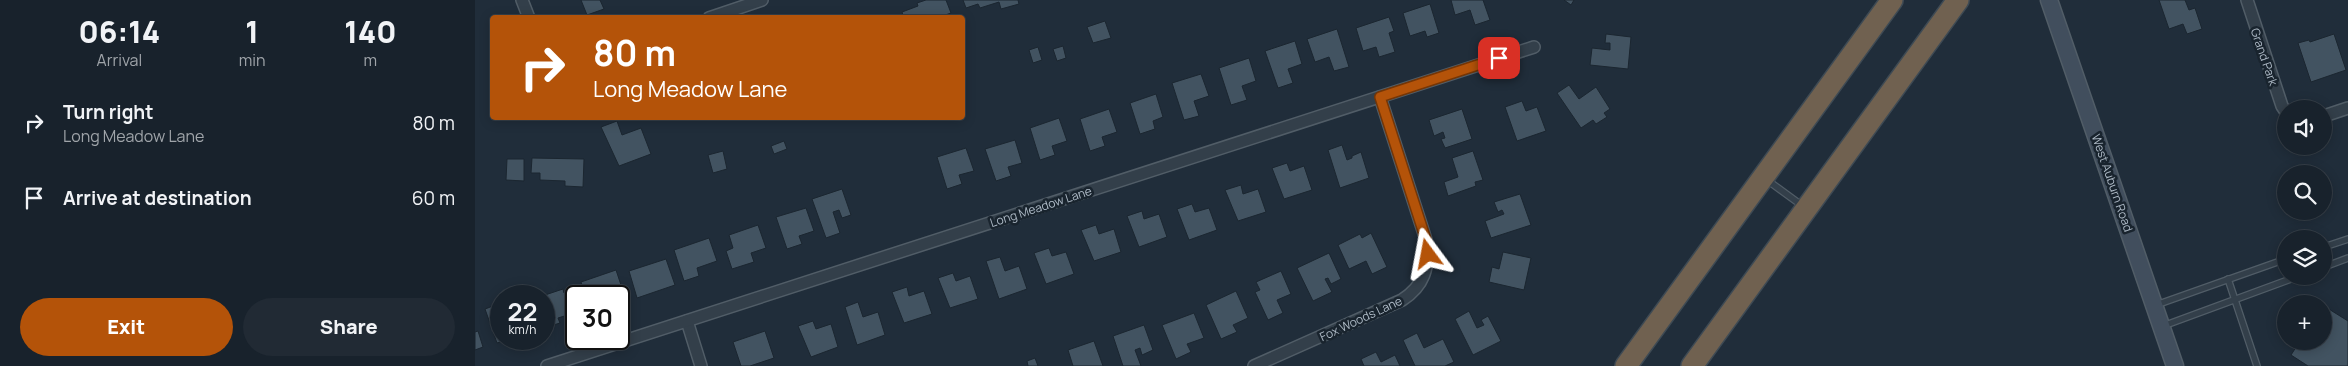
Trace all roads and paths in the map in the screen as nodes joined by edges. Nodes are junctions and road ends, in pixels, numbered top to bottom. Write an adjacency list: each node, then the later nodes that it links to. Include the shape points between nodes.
1 (522, 0): 7 (street)
2 (763, 0): 8 (street)
3 (1892, 0): 14 (highway)
4 (1958, 0): 15 (highway)
5 (2049, 0): 24 (main road, West Auburn Road)
6 (2247, 0): 11 (street, Grand Park)
7 (528, 15)
8 (718, 15)
9 (1534, 46): 10 (street, Long Meadow Lane)
10 (1380, 97): 25 (street, Long Meadow Lane); 29 (street, Fox Woods Lane, via 1427,243 1428,264 1423,280 1415,292 1402,300)
11 (2280, 100)
12 (2348, 108): 13 (street)
13 (2332, 113)
14 (1763, 177): 15 (lane); 30 (highway)
15 (1806, 208): 31 (highway)
16 (2348, 238): 17 (lane)
17 (2332, 244)
18 (2348, 258): 20 (lane)
19 (2277, 262): 21 (lane)
20 (2332, 264)
21 (2227, 279): 23 (lane); 24 (lane)
22 (2277, 284): 23 (lane)
23 (2234, 300): 26 (lane); 33 (lane)
24 (2154, 306): 26 (main road, West Auburn Road)
25 (687, 321): 27 (street, Long Meadow Lane); 28 (street)
26 (2161, 326): 32 (main road, West Auburn Road)
27 (547, 366)
28 (701, 366)
29 (1254, 366)
30 (1626, 366)
31 (1692, 366)
32 (2175, 366)
33 (2257, 366)

